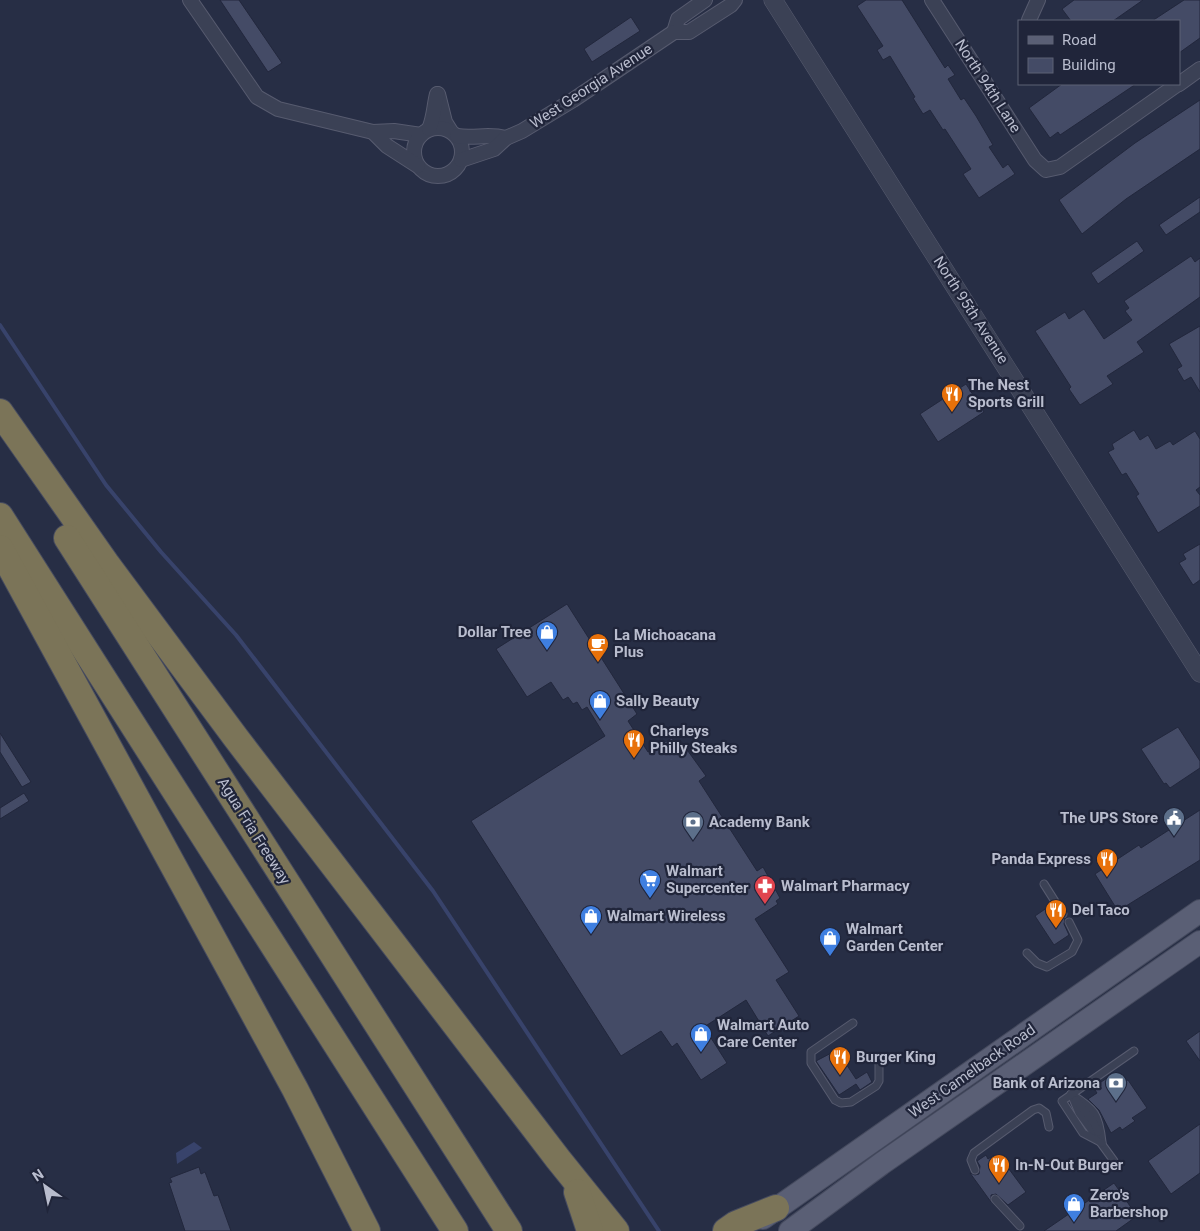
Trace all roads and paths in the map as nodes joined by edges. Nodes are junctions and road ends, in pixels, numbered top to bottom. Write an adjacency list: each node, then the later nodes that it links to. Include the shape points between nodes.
1 (190, 0): 12 (street, via 257,97 278,109)
2 (705, 0): 8 (street, West Georgia Avenue, via 678,19)
3 (735, 0): 8 (street, West Georgia Avenue, via 689,32)
4 (773, 0): 22 (street, North 95th Avenue)
5 (932, 0): 11 (street, North 94th Lane, via 1035,160 1046,170 1060,167)
6 (1038, 0): 7 (street)
7 (1029, 20)
8 (674, 32): 15 (street, West Georgia Avenue, via 573,100)
9 (1200, 69): 10 (street)
10 (1180, 83)
11 (1178, 85)
12 (373, 132): 13 (street); 17 (street, via 387,146)
13 (425, 132): 14 (street, via 442,128); 14 (street, via 434,120 433,108 438,94 445,122); 17 (street, via 415,143 413,151)
14 (453, 133): 15 (street, via 469,138 490,134); 16 (street, via 463,152)
15 (506, 138): 16 (street, West Georgia Avenue, via 494,149)
16 (461, 160): 17 (street, via 452,172 437,177)
17 (418, 166)
18 (0, 412): 37 (highway, via 164,642)
19 (0, 431): 46 (highway, Agua Fria Freeway)
20 (0, 516): 45 (highway)
21 (0, 548): 44 (highway, via 295,1089)
22 (1200, 673)
23 (1044, 884): 25 (lane)
24 (1200, 911): 31 (main road, West Camelback Road)
25 (1064, 914)
26 (1069, 922): 28 (lane, via 1078,940 1072,952 1047,967 1037,963)
27 (1200, 942): 29 (main road, West Camelback Road)
28 (1027, 952)
29 (1111, 1006): 31 (main road, via 1078,1018 1022,1053); 40 (main road, West Camelback Road)
30 (853, 1023): 33 (lane, via 811,1052 811,1063 835,1100 841,1103 851,1102 876,1086 880,1081)
31 (1001, 1051): 40 (main road, via 986,1080 898,1140); 42 (main road, West Camelback Road)
32 (1134, 1051): 34 (lane)
33 (879, 1064)
34 (1071, 1094): 36 (lane, via 1079,1113); 36 (lane, via 1090,1105 1100,1120); 36 (lane, via 1062,1100 1083,1133)
35 (1049, 1127): 39 (lane, via 1046,1113 1039,1108 1033,1110 974,1153 971,1160)
36 (1102, 1143): 38 (lane)
37 (558, 1159): 47 (highway, via 578,1194); 48 (highway)
38 (1114, 1161)
39 (975, 1170)
40 (863, 1178): 51 (main road, West Camelback Road)
41 (995, 1200): 43 (lane)
42 (776, 1208): 49 (highway); 50 (main road, West Camelback Road)
43 (1020, 1226)
44 (367, 1231)
45 (456, 1231)
46 (509, 1231)
47 (590, 1231)
48 (616, 1231)
49 (726, 1231)
50 (743, 1231)
51 (790, 1231)

